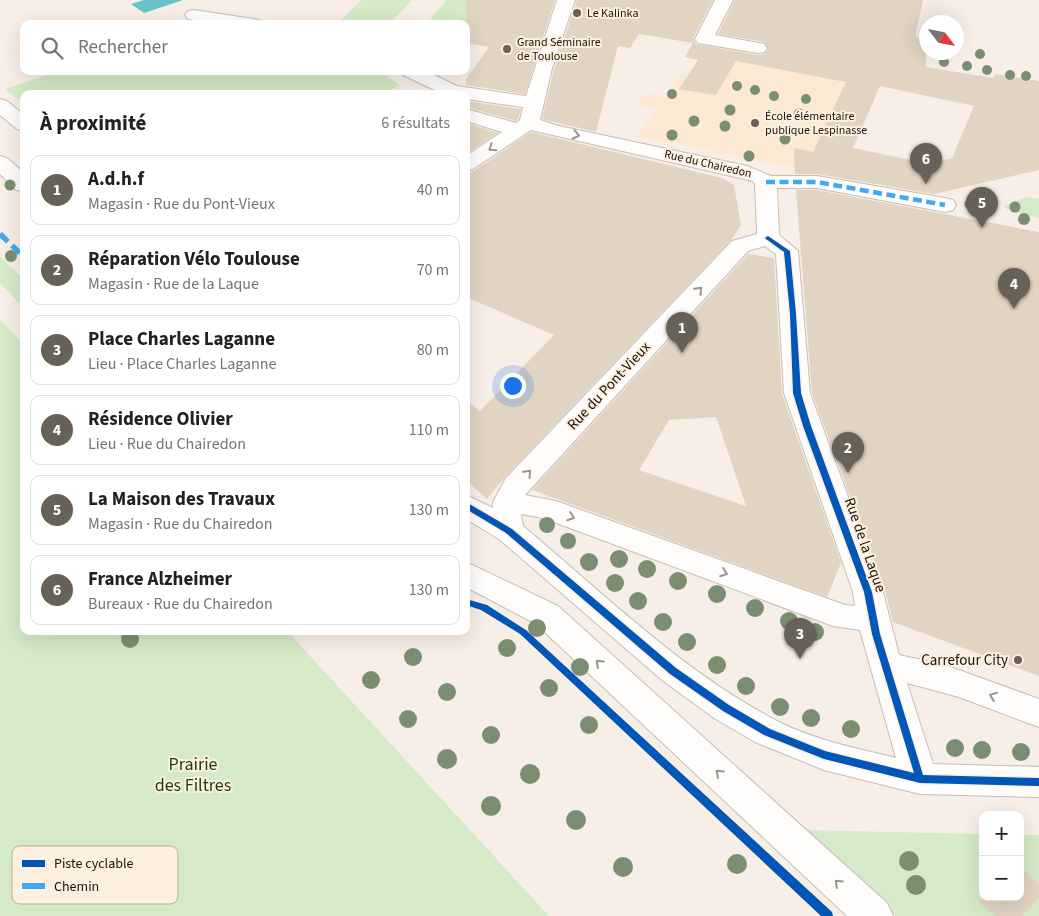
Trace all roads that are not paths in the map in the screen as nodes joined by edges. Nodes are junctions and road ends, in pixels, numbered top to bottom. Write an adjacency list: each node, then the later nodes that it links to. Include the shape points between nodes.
1 (566, 0): 11 (street)
2 (724, 0): 5 (street, via 704,39)
3 (194, 15): 4 (street)
4 (227, 20)
5 (758, 48)
6 (418, 75): 7 (street)
7 (450, 90)
8 (470, 98): 11 (street)
9 (0, 104): 12 (street)
10 (470, 115): 11 (street)
11 (527, 119): 14 (street, one-way to 14); 16 (street, Rue du Chairedon, one-way to 16, via 554,131 748,172)
12 (20, 122)
13 (0, 162): 15 (street)
14 (470, 162)
15 (20, 181)
16 (766, 182): 17 (street, Rue du Chairedon, via 817,182); 18 (street)
17 (945, 205)
18 (768, 238): 20 (street, Rue du Pont-Vieux, one-way to 18, via 516,485 740,246); 22 (street, Rue de la Laque, via 787,251 794,314 797,393 868,592)
19 (470, 506): 20 (street)
20 (508, 517): 22 (street, one-way to 22, via 546,508 844,617); 25 (street, via 672,671 726,708 768,732 824,755)
21 (470, 575): 27 (street, one-way to 21, via 547,615)
22 (873, 619): 23 (street, Rue de la Laque)
23 (886, 666): 24 (street, one-way to 23, via 944,677); 25 (street, Rue de la Laque)
24 (1039, 714)
25 (920, 779): 26 (street)
26 (1039, 782)
27 (874, 916)

